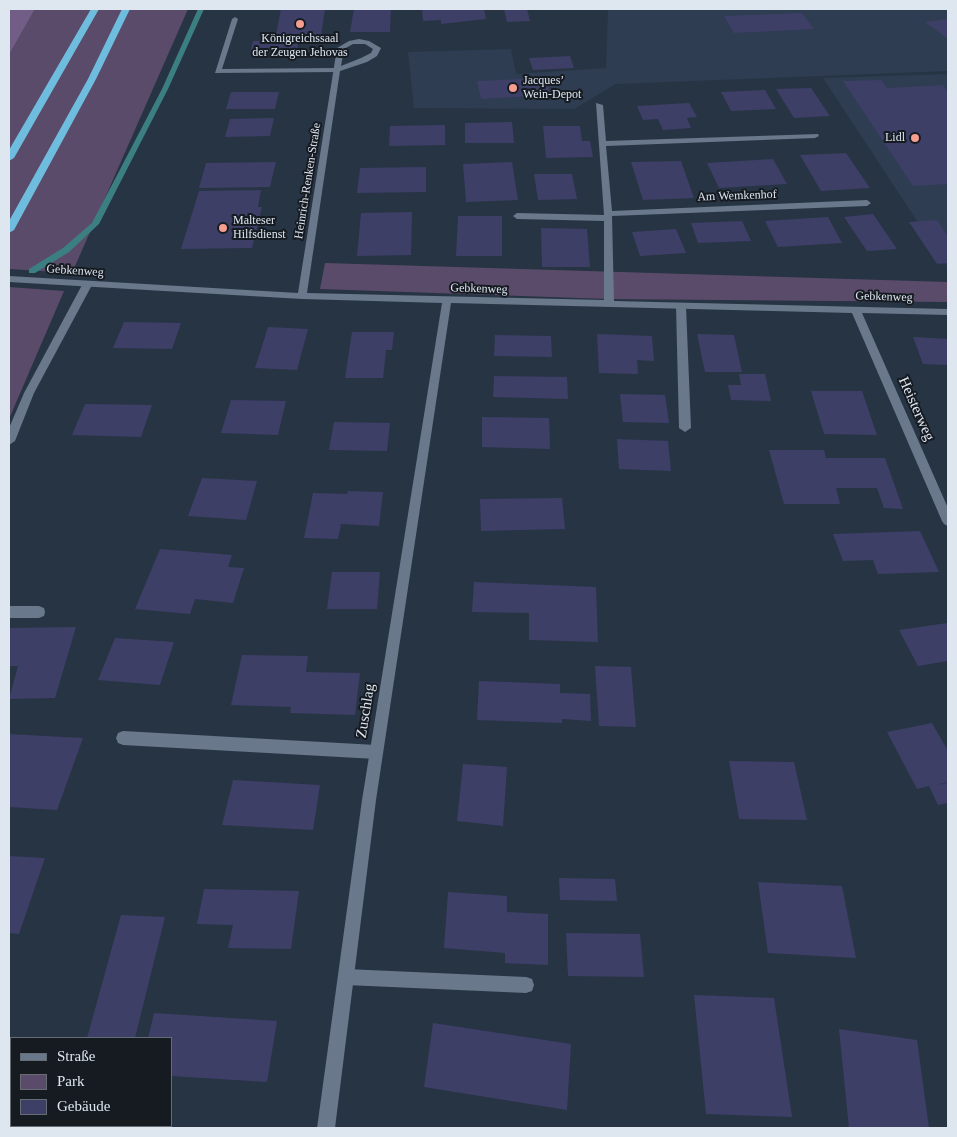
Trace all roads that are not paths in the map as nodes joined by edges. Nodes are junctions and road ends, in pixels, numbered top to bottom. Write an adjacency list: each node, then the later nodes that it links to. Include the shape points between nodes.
1 (95, 9): 8 (highway)
2 (126, 9): 12 (highway, via 92,79)
3 (235, 19): 4 (street, via 218,71)
4 (337, 70): 4 (street, Heinrich-Renken-Straße, via 364,60 377,48 367,42 351,42 341,48); 15 (street, Heinrich-Renken-Straße)
5 (599, 105): 7 (street)
6 (815, 136): 7 (street)
7 (602, 144): 11 (street)
8 (9, 158)
9 (867, 203): 11 (street, Am Wemkenhof)
10 (517, 216): 11 (street, Am Wemkenhof)
11 (608, 216): 17 (street)
12 (9, 230)
13 (9, 279): 14 (street, Gebkenweg)
14 (87, 284): 15 (street, Gebkenweg); 22 (street, via 29,394)
15 (302, 296): 16 (street, Gebkenweg)
16 (447, 300): 17 (street, Gebkenweg); 27 (street, Zuschlag)
17 (609, 305): 18 (street, Gebkenweg)
18 (681, 306): 19 (street, Gebkenweg); 21 (street)
19 (855, 309): 20 (street, Gebkenweg); 23 (street, Heisterweg)
20 (948, 312)
21 (685, 428)
22 (9, 441)
23 (948, 521)
24 (9, 612): 25 (street)
25 (39, 612)
26 (123, 738): 27 (street)
27 (376, 752): 28 (street, Zuschlag)
28 (346, 977): 29 (street); 30 (street, Zuschlag)
29 (526, 985)
30 (326, 1128)

